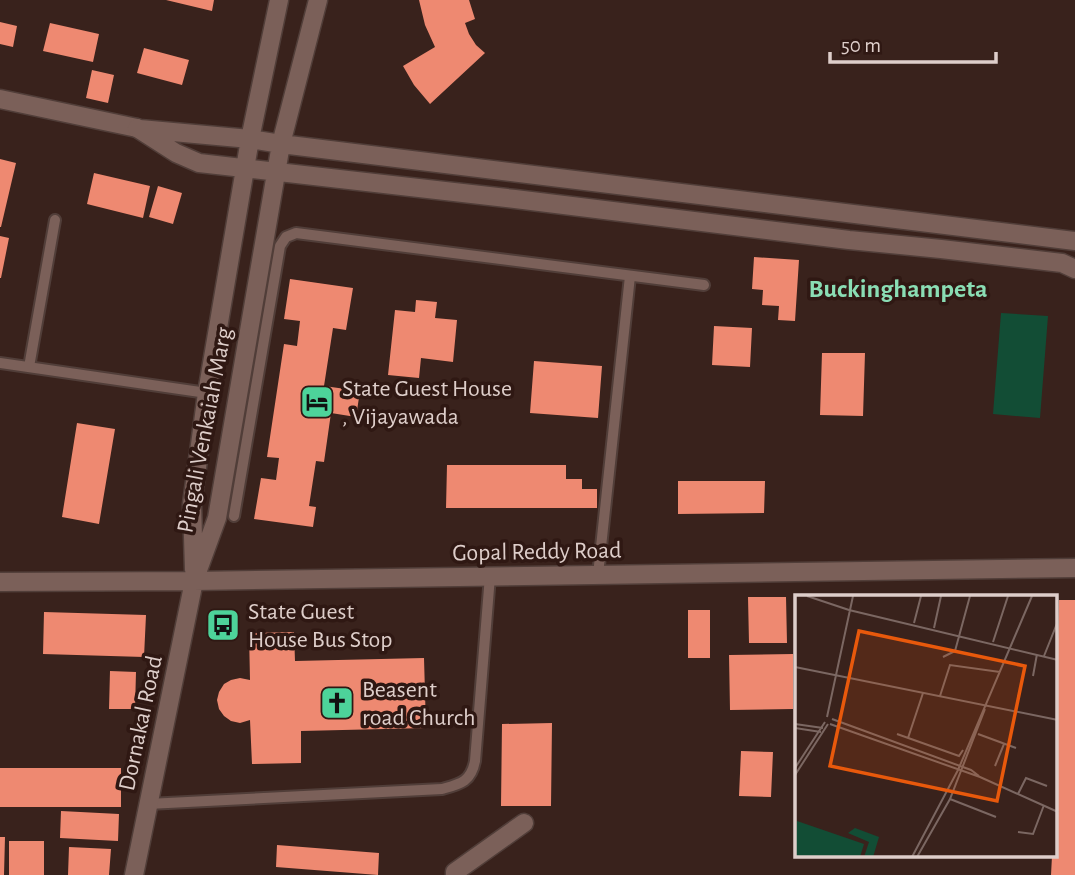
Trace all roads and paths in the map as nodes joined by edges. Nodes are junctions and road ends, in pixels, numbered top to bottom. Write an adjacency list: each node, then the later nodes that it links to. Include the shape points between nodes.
1 (279, 0): 5 (street, Pingali Venkaiah Marg)
2 (318, 0): 6 (street, Pingali Venkaiah Marg)
3 (0, 99): 4 (street)
4 (137, 128): 5 (street); 7 (street, via 199,163)
5 (250, 139): 6 (street); 7 (street, Pingali Venkaiah Marg)
6 (281, 144): 8 (street, Pingali Venkaiah Marg); 10 (street)
7 (246, 168): 8 (street); 16 (street, Pingali Venkaiah Marg)
8 (276, 172): 11 (street, via 1062,263); 21 (street, Pingali Venkaiah Marg, via 217,518)
9 (55, 220): 15 (lane)
10 (1075, 241)
11 (1075, 269)
12 (630, 276): 13 (lane); 17 (lane, via 296,233 286,237 280,246); 19 (lane)
13 (704, 285)
14 (0, 363): 15 (lane)
15 (29, 367): 16 (lane)
16 (207, 393): 21 (street, Pingali Venkaiah Marg, via 192,504)
17 (234, 516)
18 (1075, 568): 19 (street, Gopal Reddy Road)
19 (598, 575): 20 (street, Gopal Reddy Road)
20 (490, 576): 21 (street, Gopal Reddy Road); 23 (lane, via 475,761 467,779 442,789)
21 (194, 581): 22 (street, Gopal Reddy Road); 23 (street, Dornakal Road)
22 (0, 582)
23 (148, 804): 25 (street, Dornakal Road)
24 (524, 823): 26 (street)
25 (134, 875)
26 (455, 875)

